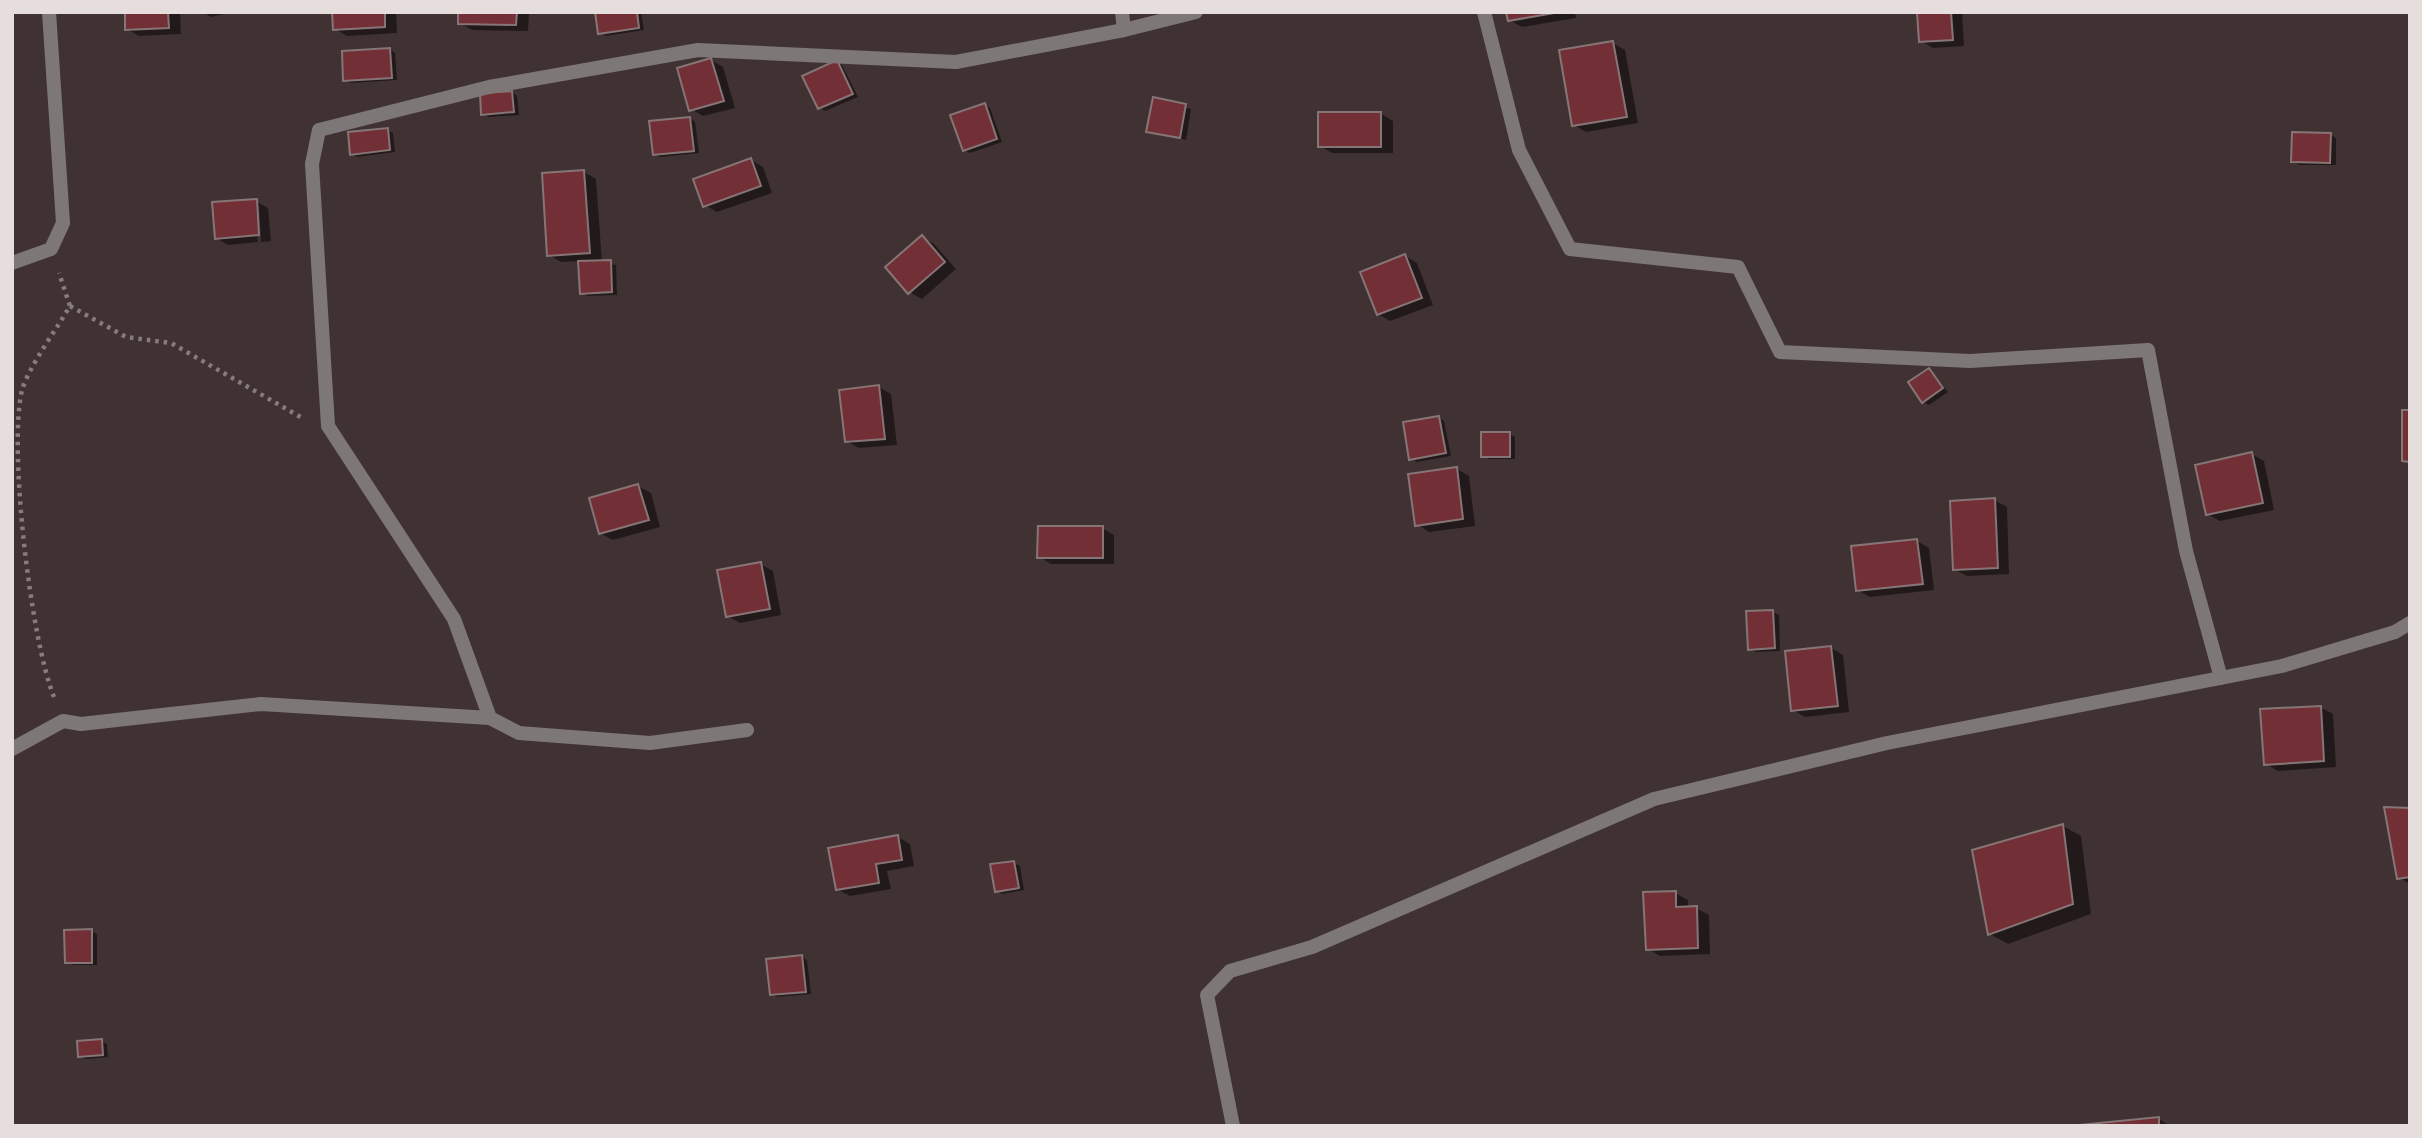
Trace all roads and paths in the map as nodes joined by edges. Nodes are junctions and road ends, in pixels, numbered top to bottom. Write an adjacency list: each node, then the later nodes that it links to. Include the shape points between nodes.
1 (48, 12): 6 (street, via 63,223)
2 (1122, 12): 5 (street)
3 (1196, 12): 5 (street)
4 (1484, 12): 12 (street, via 1519,150 1570,250 1738,267 1780,352 1970,361 2148,350 2186,551)
5 (1124, 30): 9 (street, via 956,62 698,50 489,87 319,130 312,164)
6 (51, 249): 7 (street); 8 (path)
7 (12, 263)
8 (70, 306): 9 (path, via 126,337 171,343 297,417); 11 (path, via 23,385 19,409 22,500)
9 (328, 426): 13 (street, via 454,619)
10 (2410, 624): 12 (street, via 2283,666)
11 (45, 675)
12 (2221, 678): 16 (street, via 1887,743 1654,799 1312,947 1230,971 1208,995)
13 (490, 718): 14 (street, via 519,733 650,743); 15 (street, via 261,704 81,724 63,721)
14 (747, 730)
15 (12, 748)
16 (1233, 1126)

